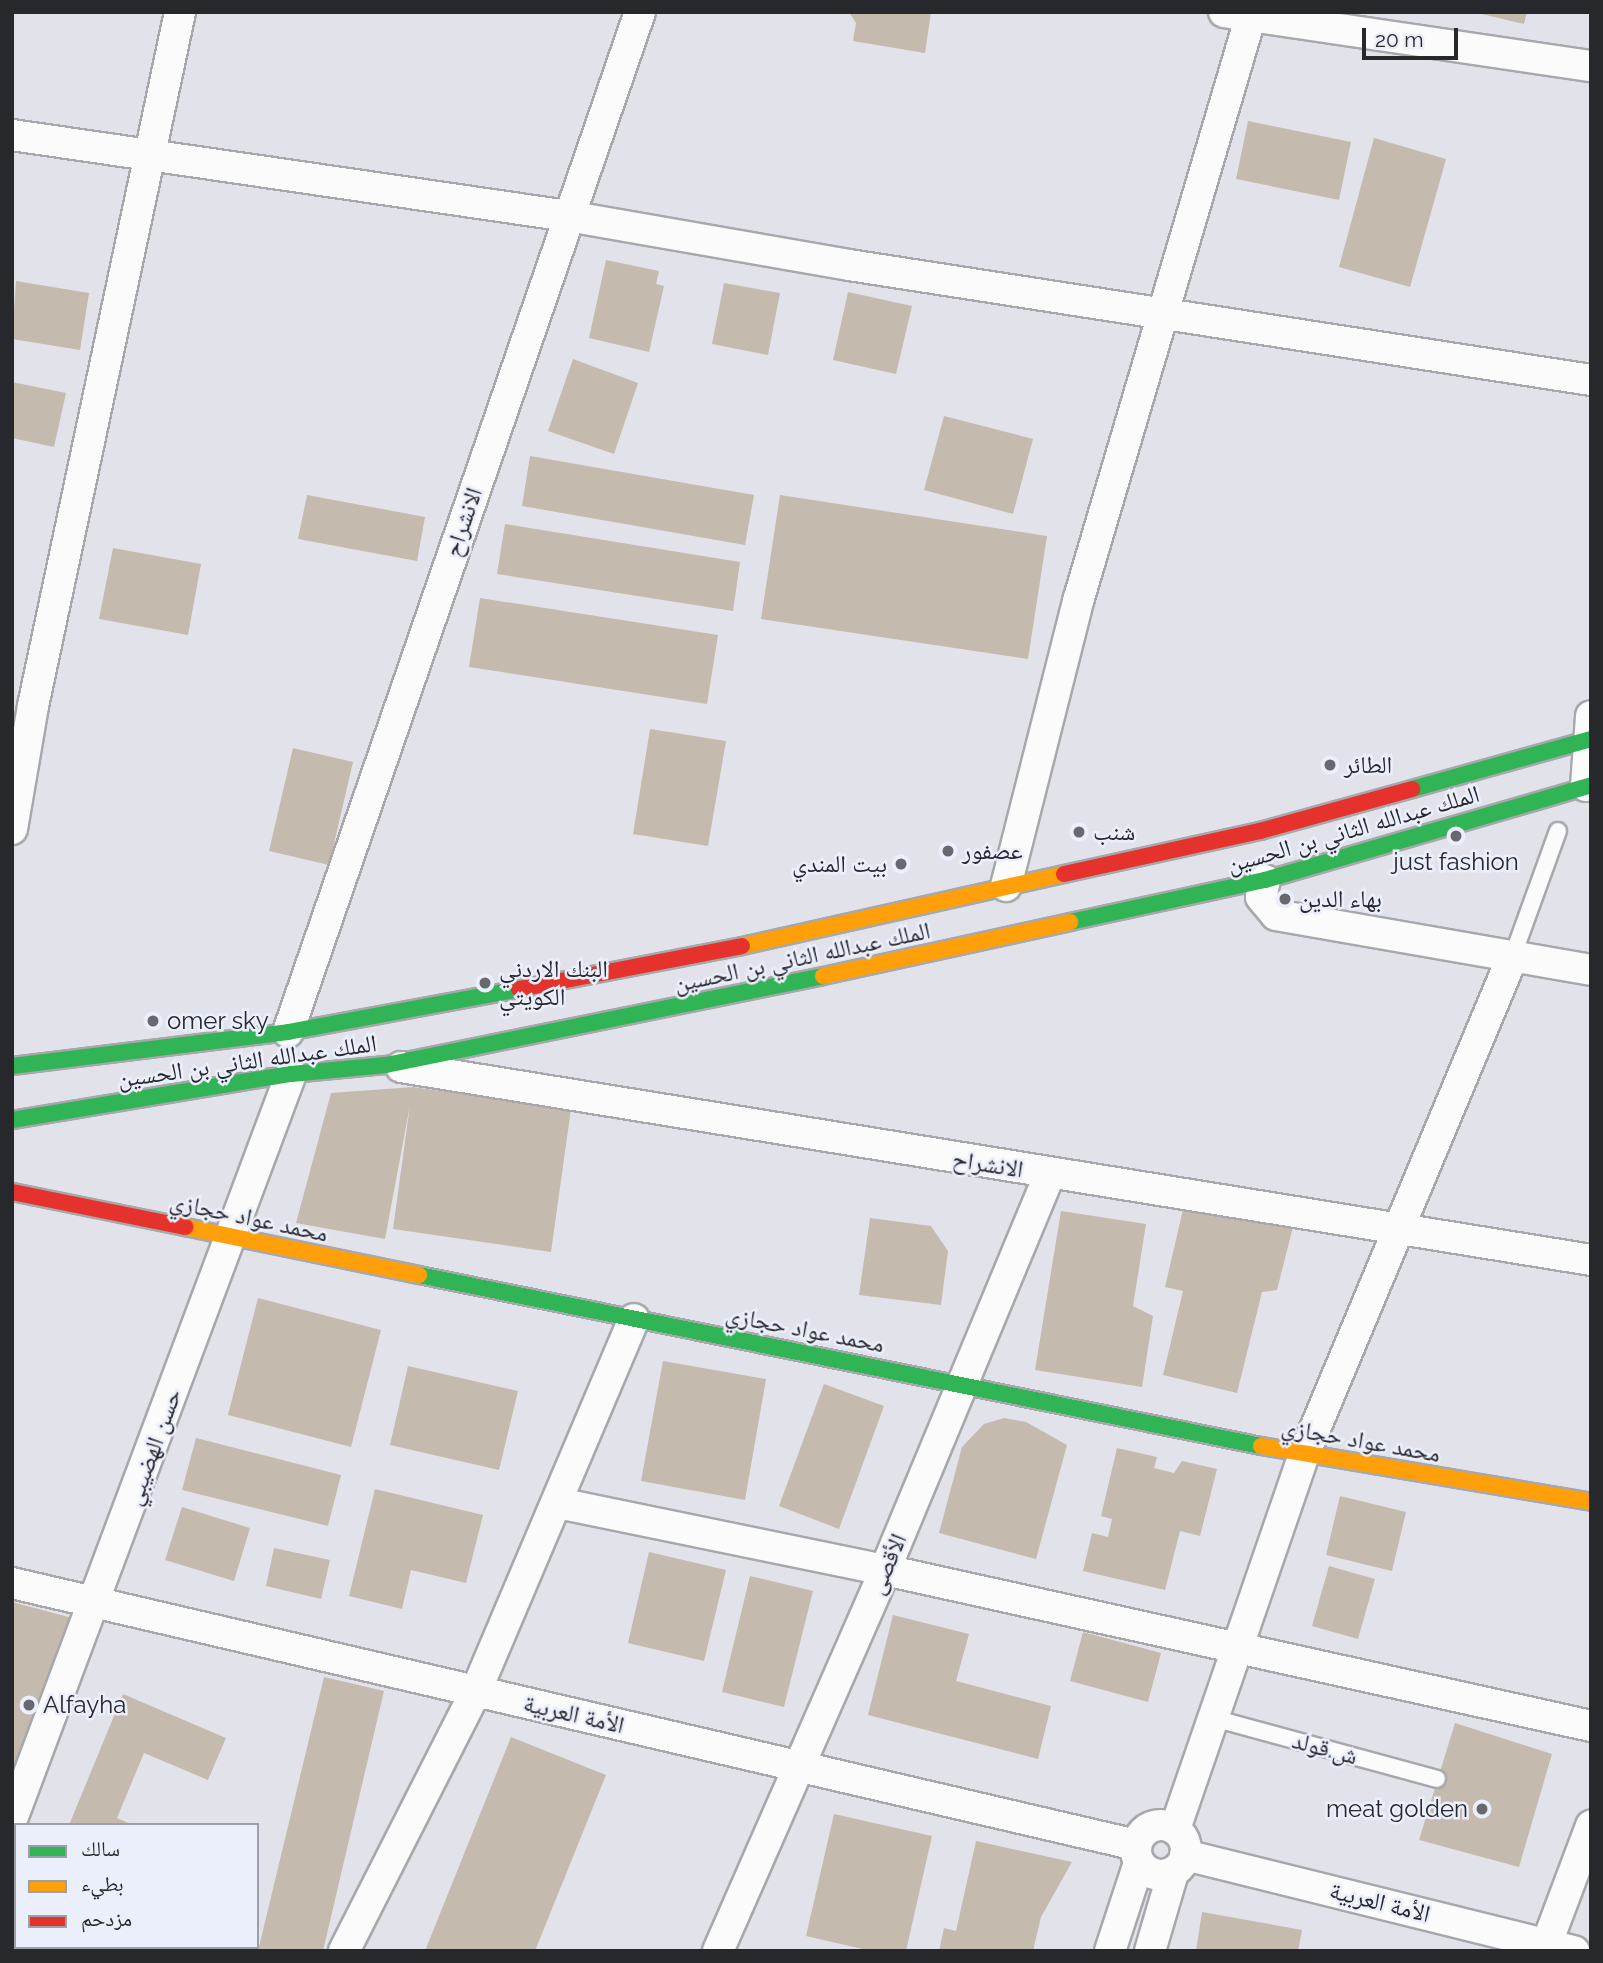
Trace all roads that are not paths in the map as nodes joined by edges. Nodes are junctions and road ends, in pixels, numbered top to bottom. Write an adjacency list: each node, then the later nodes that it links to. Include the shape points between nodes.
1 (180, 12): 6 (street)
2 (640, 12): 7 (street, الانشراح)
3 (1242, 14): 4 (street); 8 (street)
4 (1591, 66)
5 (12, 135): 6 (street)
6 (149, 156): 7 (street); 10 (street)
7 (568, 216): 8 (street); 19 (street, الانشراح)
8 (1163, 315): 9 (street); 16 (street, via 1079,598)
9 (1591, 380)
10 (23, 704): 13 (street)
11 (1589, 732): 12 (street); 16 (main road, الملك عبدالله الثاني بن الحسين, via 1261,831)
12 (1588, 786): 15 (main road, الملك عبدالله الثاني بن الحسين)
13 (12, 829)
14 (1558, 831): 17 (lane)
15 (1265, 880): 17 (street, via 1261,897 1276,915); 20 (main road, الملك عبدالله الثاني بن الحسين)
16 (1006, 886): 19 (main road, الملك عبدالله الثاني بن الحسين, via 671,961)
17 (1513, 958): 18 (street); 26 (street)
18 (1591, 970)
19 (288, 1032): 21 (main road, الملك عبدالله الثاني بن الحسين)
20 (386, 1065): 22 (main road, الملك عبدالله الثاني بن الحسين); 24 (street, الانشراح)
21 (12, 1066)
22 (291, 1074): 23 (main road, الملك عبدالله الثاني بن الحسين); 27 (street, حسن الهضيبي)
23 (12, 1120)
24 (1049, 1174): 26 (street, الانشراح); 30 (street, الأقصى)
25 (12, 1192): 27 (main road, محمد عواد حجازي)
26 (1399, 1230): 28 (street, الانشراح); 31 (street)
27 (230, 1237): 29 (main road, محمد عواد حجازي); 36 (street, حسن الهضيبي)
28 (1591, 1260)
29 (634, 1319): 30 (main road, محمد عواد حجازي); 32 (street)
30 (963, 1384): 31 (main road, محمد عواد حجازي); 34 (street, الأقصى)
31 (1304, 1455): 33 (main road, محمد عواد حجازي); 37 (street)
32 (558, 1503): 34 (street); 38 (street)
33 (1591, 1503)
34 (885, 1570): 37 (street); 41 (street, الأقصى)
35 (12, 1583): 36 (street, الأمة العربية)
36 (95, 1604): 38 (street, الأمة العربية); 43 (street, حسن الهضيبي)
37 (1237, 1649): 39 (street); 40 (street)
38 (476, 1691): 41 (street, الأمة العربية); 48 (street)
39 (1213, 1718): 42 (lane, ش.قولد); 45 (street)
40 (1591, 1726)
41 (797, 1765): 46 (street, الأمة العربية); 49 (street, الأقصى)
42 (1437, 1779)
43 (12, 1819)
44 (1591, 1826): 47 (street)
45 (1178, 1852): 46 (street, الأمة العربية, via 1150,1873); 46 (street, via 1147,1829); 47 (street, الأمة العربية); 51 (street)
46 (1138, 1854): 50 (street)
47 (1555, 1949)
48 (344, 1951)
49 (718, 1951)
50 (1110, 1951)
51 (1150, 1951)

